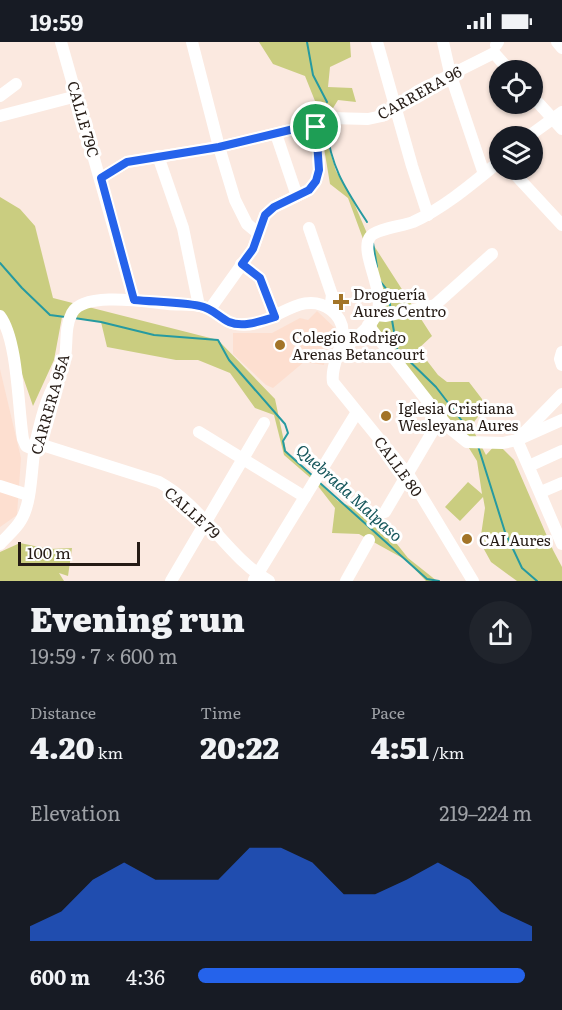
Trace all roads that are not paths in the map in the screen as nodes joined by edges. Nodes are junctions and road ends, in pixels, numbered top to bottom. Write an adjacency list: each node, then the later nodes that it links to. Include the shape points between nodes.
1 (61, 42): 12 (street, CALLE 79C)
2 (192, 42): 21 (street)
3 (377, 42): 14 (street)
4 (443, 42): 9 (street)
5 (557, 42): 7 (street)
6 (496, 45): 8 (street); 9 (street, CARRERA 96, via 485,59)
7 (562, 48)
8 (504, 60)
9 (450, 73): 14 (street, CARRERA 96); 24 (street)
10 (16, 84): 11 (street)
11 (0, 96)
12 (77, 96): 16 (street); 25 (street, CALLE 79C)
13 (543, 104): 15 (street)
14 (395, 106): 18 (street, CARRERA 96, via 382,116 330,118); 28 (street)
15 (557, 115): 17 (street); 19 (street)
16 (0, 116)
17 (542, 126)
18 (316, 127): 20 (street, CARRERA 96); 27 (street, via 316,181)
19 (562, 129)
20 (276, 134): 21 (street, CARRERA 96); 27 (street)
21 (219, 147): 22 (street, CARRERA 96); 31 (street, via 235,200 247,224)
22 (158, 156): 25 (street, CARRERA 96, via 127,162); 35 (street)
23 (489, 170): 24 (street)
24 (484, 174): 28 (street)
25 (101, 178): 34 (street, CALLE 79C)
26 (520, 180): 29 (street)
27 (297, 196): 31 (street, via 270,210)
28 (428, 215): 37 (street, via 369,237 367,247 380,303)
29 (562, 225)
30 (309, 228): 36 (street, via 332,296)
31 (258, 233): 33 (street)
32 (492, 254): 37 (street, via 435,305)
33 (242, 264): 35 (street); 39 (street, via 260,278)
34 (134, 300): 35 (street, CARRERA 95A); 49 (street, CARRERA 95A, via 81,304 71,317 63,366 48,398)
35 (205, 308): 39 (street, CARRERA 95A, via 240,324)
36 (330, 309): 39 (street, CARRERA 95A, via 307,302); 41 (street, via 341,323 344,336)
37 (376, 315): 40 (street)
38 (0, 316): 49 (street, via 12,350 23,439 26,446)
39 (275, 317)
40 (368, 325): 41 (street); 44 (street)
41 (339, 354): 43 (street, CALLE 80, via 333,382)
42 (562, 394): 48 (street)
43 (357, 412): 53 (street, CALLE 80); 58 (street)
44 (441, 417): 48 (street, via 467,442); 53 (street)
45 (562, 420): 48 (street)
46 (264, 423): 51 (street)
47 (200, 432): 51 (street)
48 (517, 441): 52 (street)
49 (35, 446): 57 (street, CARRERA 95A); 60 (street, CALLE 79, via 159,482)
50 (562, 452): 52 (street)
51 (243, 458): 58 (street); 60 (street)
52 (529, 466): 56 (street)
53 (407, 473): 59 (street); 69 (street, CALLE 80)
54 (562, 483): 56 (street)
55 (0, 486): 57 (street)
56 (541, 492): 61 (street)
57 (28, 495): 63 (street, CARRERA 95A, via 20,521)
58 (305, 497): 65 (street)
59 (385, 512)
60 (206, 521): 65 (street, CALLE 79); 66 (street)
61 (558, 522): 64 (street)
62 (369, 540): 68 (street)
63 (0, 544)
64 (562, 544)
65 (255, 578): 67 (street, CALLE 79)
66 (171, 581)
67 (269, 581)
68 (346, 581)
69 (473, 581)

